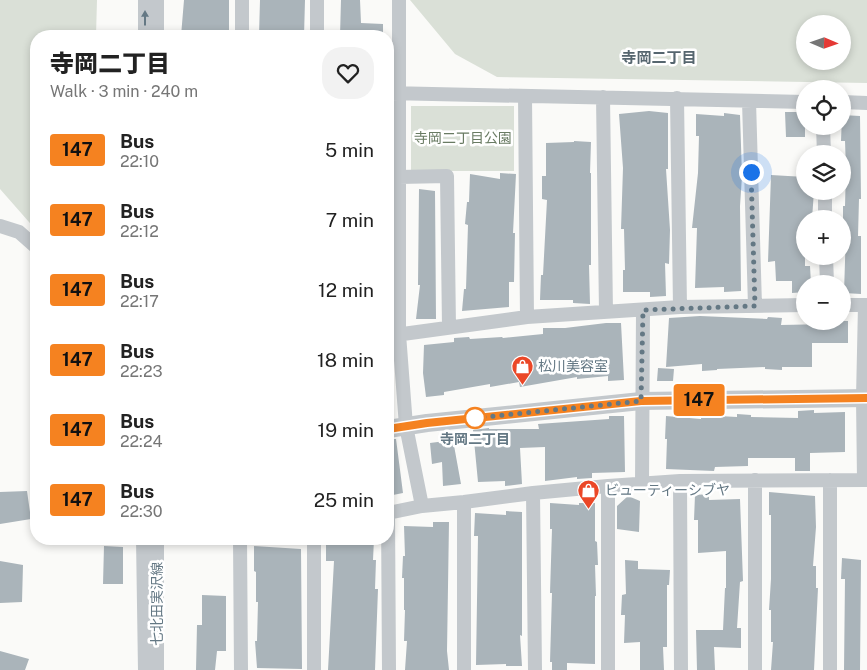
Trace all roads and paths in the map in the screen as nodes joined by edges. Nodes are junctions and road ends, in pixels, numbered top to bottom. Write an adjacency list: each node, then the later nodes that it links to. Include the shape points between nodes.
1 (145, 0): 6 (street, one-way to 1)
2 (157, 0): 7 (street)
3 (242, 0): 8 (street)
4 (316, 0): 9 (street)
5 (399, 0): 10 (street)
6 (145, 30)
7 (157, 30)
8 (242, 30)
9 (317, 30)
10 (394, 78)
11 (394, 93): 12 (street)
12 (525, 96): 13 (street); 31 (street)
13 (602, 97): 14 (street); 30 (street)
14 (677, 98): 15 (street); 27 (street)
15 (749, 101): 16 (street); 26 (street)
16 (796, 102)
17 (851, 102): 18 (street)
18 (867, 103)
19 (394, 107): 20 (street)
20 (399, 176): 28 (street); 32 (street, via 447,176)
21 (0, 226): 22 (street, via 18,232)
22 (30, 242)
23 (796, 305): 26 (street)
24 (851, 305): 25 (street)
25 (866, 305): 35 (street)
26 (755, 306): 27 (street)
27 (680, 307): 29 (street)
28 (394, 308)
29 (643, 310): 30 (street); 36 (street)
30 (606, 312): 31 (street)
31 (527, 316): 32 (street)
32 (449, 327): 33 (street)
33 (394, 335)
34 (394, 342): 37 (street)
35 (865, 398): 36 (street); 41 (street)
36 (641, 401): 37 (street); 43 (street)
37 (406, 426): 38 (street); 47 (street)
38 (394, 428)
39 (754, 480): 40 (street); 42 (street); 63 (street)
40 (830, 480): 41 (street); 64 (street)
41 (866, 480)
42 (680, 482): 43 (street); 62 (street)
43 (642, 484): 44 (street)
44 (608, 486): 45 (street); 61 (street)
45 (533, 493): 46 (street); 60 (street)
46 (464, 502): 47 (street); 59 (street)
47 (422, 506): 48 (street)
48 (394, 512)
49 (143, 545): 54 (street)
50 (157, 545): 55 (street, 七北田実沢線)
51 (240, 545): 56 (street)
52 (314, 545): 57 (street)
53 (388, 545): 58 (street)
54 (145, 670)
55 (157, 670)
56 (241, 670)
57 (314, 670)
58 (389, 670)
59 (464, 670)
60 (535, 670)
61 (608, 670)
62 (681, 670)
63 (754, 670)
64 (830, 670)

